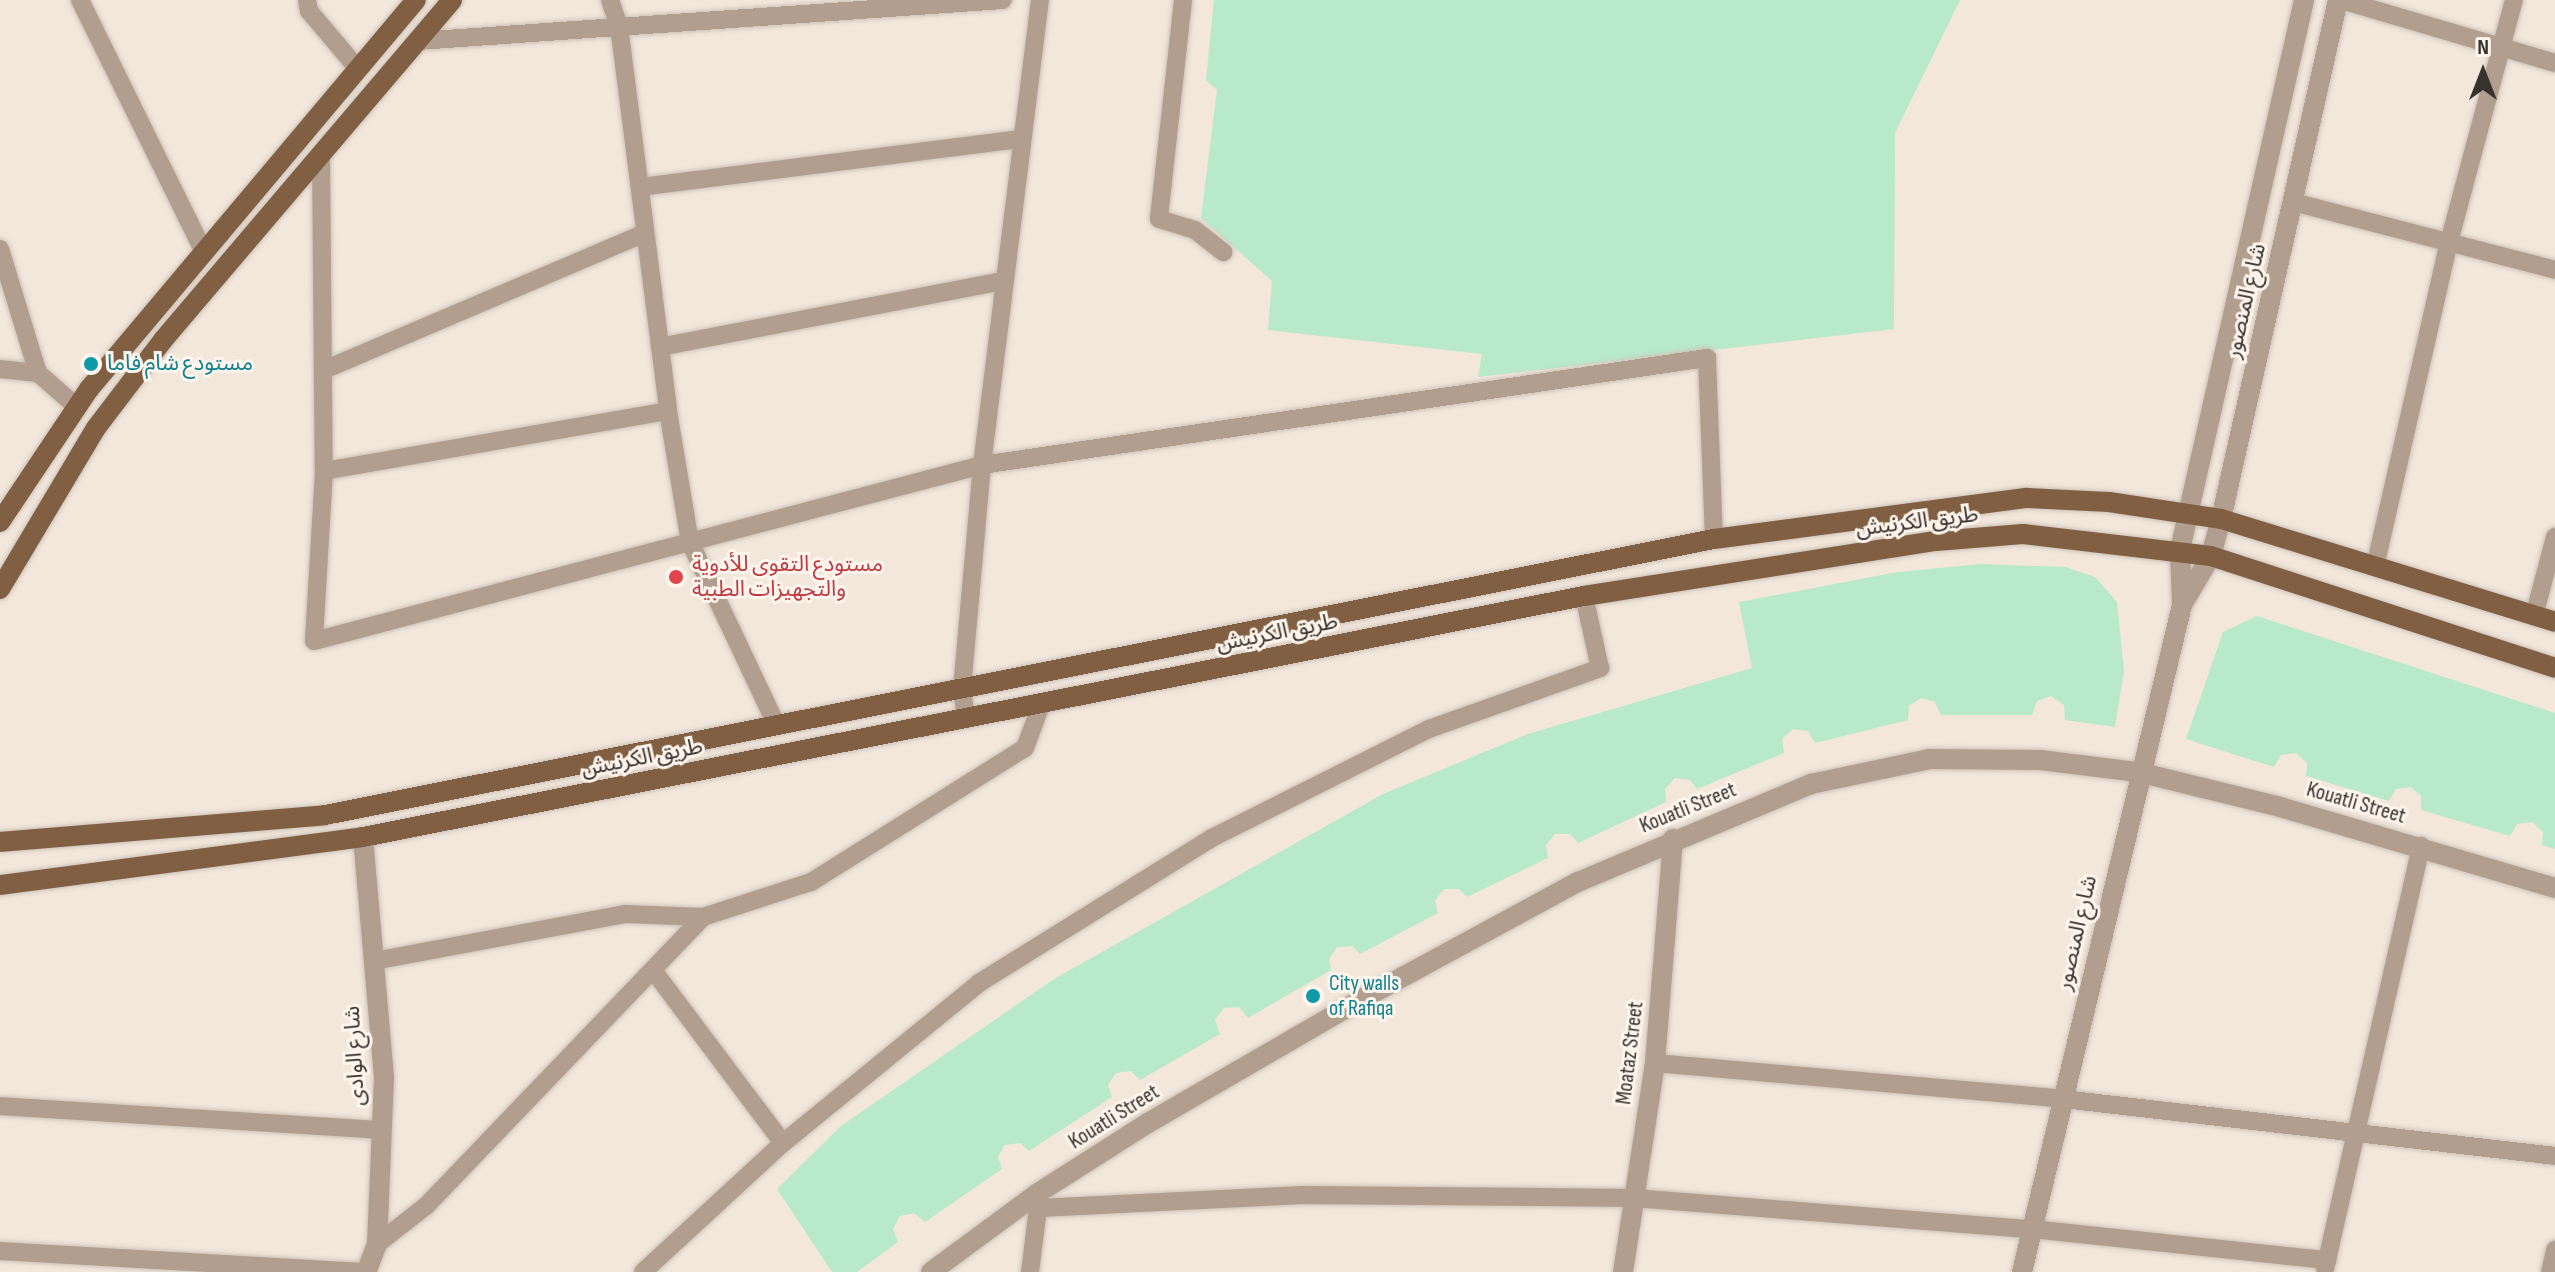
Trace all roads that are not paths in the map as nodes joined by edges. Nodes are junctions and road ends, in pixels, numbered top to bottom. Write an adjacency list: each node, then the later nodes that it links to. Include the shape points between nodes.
1 (80, 0): 25 (street)
2 (307, 0): 17 (street, via 309,11)
3 (416, 0): 17 (main road)
4 (452, 0): 14 (main road)
5 (610, 0): 13 (street)
6 (1003, 0): 12 (street)
7 (1040, 0): 18 (street)
8 (1183, 0): 26 (street, via 1159,219 1195,230)
9 (2304, 0): 37 (street, شارع المنصور)
10 (2339, 0): 15 (street); 21 (street, شارع المنصور)
11 (2514, 0): 15 (street)
12 (782, 7): 13 (street)
13 (619, 26): 14 (street); 20 (street)
14 (418, 41): 19 (main road)
15 (2499, 48): 16 (street); 23 (street)
16 (2555, 63)
17 (358, 69): 25 (main road)
18 (1022, 139): 20 (street); 28 (street)
19 (321, 155): 31 (street); 46 (main road, via 163,340 96,428)
20 (640, 187): 22 (street)
21 (2293, 202): 23 (street); 38 (street, شارع المنصور)
22 (645, 233): 29 (street); 31 (street)
23 (2448, 246): 27 (street); 45 (street)
24 (0, 249): 32 (street)
25 (204, 252): 33 (main road)
26 (1223, 252)
27 (2555, 270)
28 (1004, 281): 29 (street); 35 (street)
29 (660, 347): 34 (street)
30 (0, 369): 32 (street)
31 (324, 370): 36 (street)
32 (38, 373): 33 (street)
33 (77, 407): 39 (main road)
34 (668, 411): 36 (street); 42 (street)
35 (982, 465): 41 (street, via 1707,358); 42 (street); 52 (street)
36 (324, 471): 42 (street, via 314,641)
37 (2189, 512): 38 (main road, طريق الكرنيش); 41 (main road, طريق الكرنيش, via 2027,498); 43 (street, شارع المنصور)
38 (2221, 519): 44 (street, شارع المنصور); 45 (main road, طريق الكرنيش)
39 (0, 522)
40 (2555, 537): 49 (street)
41 (1714, 539): 52 (main road, طريق الكرنيش)
42 (690, 542): 55 (street)
43 (2180, 550): 44 (main road, طريق الكرنيش); 47 (main road, طريق الكرنيش, via 2023,534 1936,541); 48 (street, شارع المنصور)
44 (2211, 556): 48 (street, شارع المنصور); 51 (main road, طريق الكرنيش)
45 (2375, 567): 49 (main road, طريق الكرنيش)
46 (0, 589)
47 (1584, 596): 53 (main road, طريق الكرنيش); 71 (street, via 1600,668 1429,729 1212,838 979,983)
48 (2182, 605): 56 (street, شارع المنصور)
49 (2534, 616): 50 (main road, طريق الكرنيش)
50 (2555, 622)
51 (2555, 668)
52 (962, 689): 54 (street); 55 (main road, طريق الكرنيش)
53 (1041, 705): 54 (main road, طريق الكرنيش); 63 (street, via 1025,748 865,849 811,882)
54 (966, 718): 57 (main road, طريق الكرنيش)
55 (776, 724): 59 (main road, طريق الكرنيش, via 325,815)
56 (2138, 772): 58 (street, Kouatli Street, via 2040,760 1930,759 1811,784); 60 (street, Kouatli Street); 67 (street, شارع المنصور)
57 (363, 837): 61 (main road, طريق الكرنيش); 64 (street, شارع الوادى)
58 (1673, 839): 66 (street, Moataz Street); 74 (street, Kouatli Street, via 1578,882 1350,1005)
59 (0, 842)
60 (2421, 846): 62 (street, Kouatli Street); 70 (street)
61 (0, 885)
62 (2555, 888)
63 (703, 917): 64 (street, via 626,914); 65 (street)
64 (374, 961): 69 (street, شارع الوادى, via 384,1078)
65 (653, 970): 71 (street); 76 (street, via 426,1206)
66 (1655, 1063): 67 (street); 73 (street, Moataz Street)
67 (2063, 1099): 70 (street); 75 (street, شارع المنصور)
68 (0, 1106): 69 (street)
69 (382, 1130): 76 (street, شارع الوادى)
70 (2356, 1133): 72 (street); 79 (street)
71 (783, 1143): 81 (street)
72 (2555, 1156)
73 (1633, 1198): 74 (street, via 1303,1195); 75 (street); 84 (street, Moataz Street)
74 (1039, 1201): 82 (street, Kouatli Street); 83 (street)
75 (2031, 1229): 79 (street); 85 (street, شارع المنصور)
76 (377, 1244): 80 (street, شارع الوادى)
77 (2555, 1250): 86 (street)
78 (0, 1251): 80 (street)
79 (2325, 1266)
80 (366, 1272)
81 (643, 1272)
82 (931, 1272)
83 (1030, 1272)
84 (1623, 1272)
85 (2022, 1272)
86 (2550, 1272)

